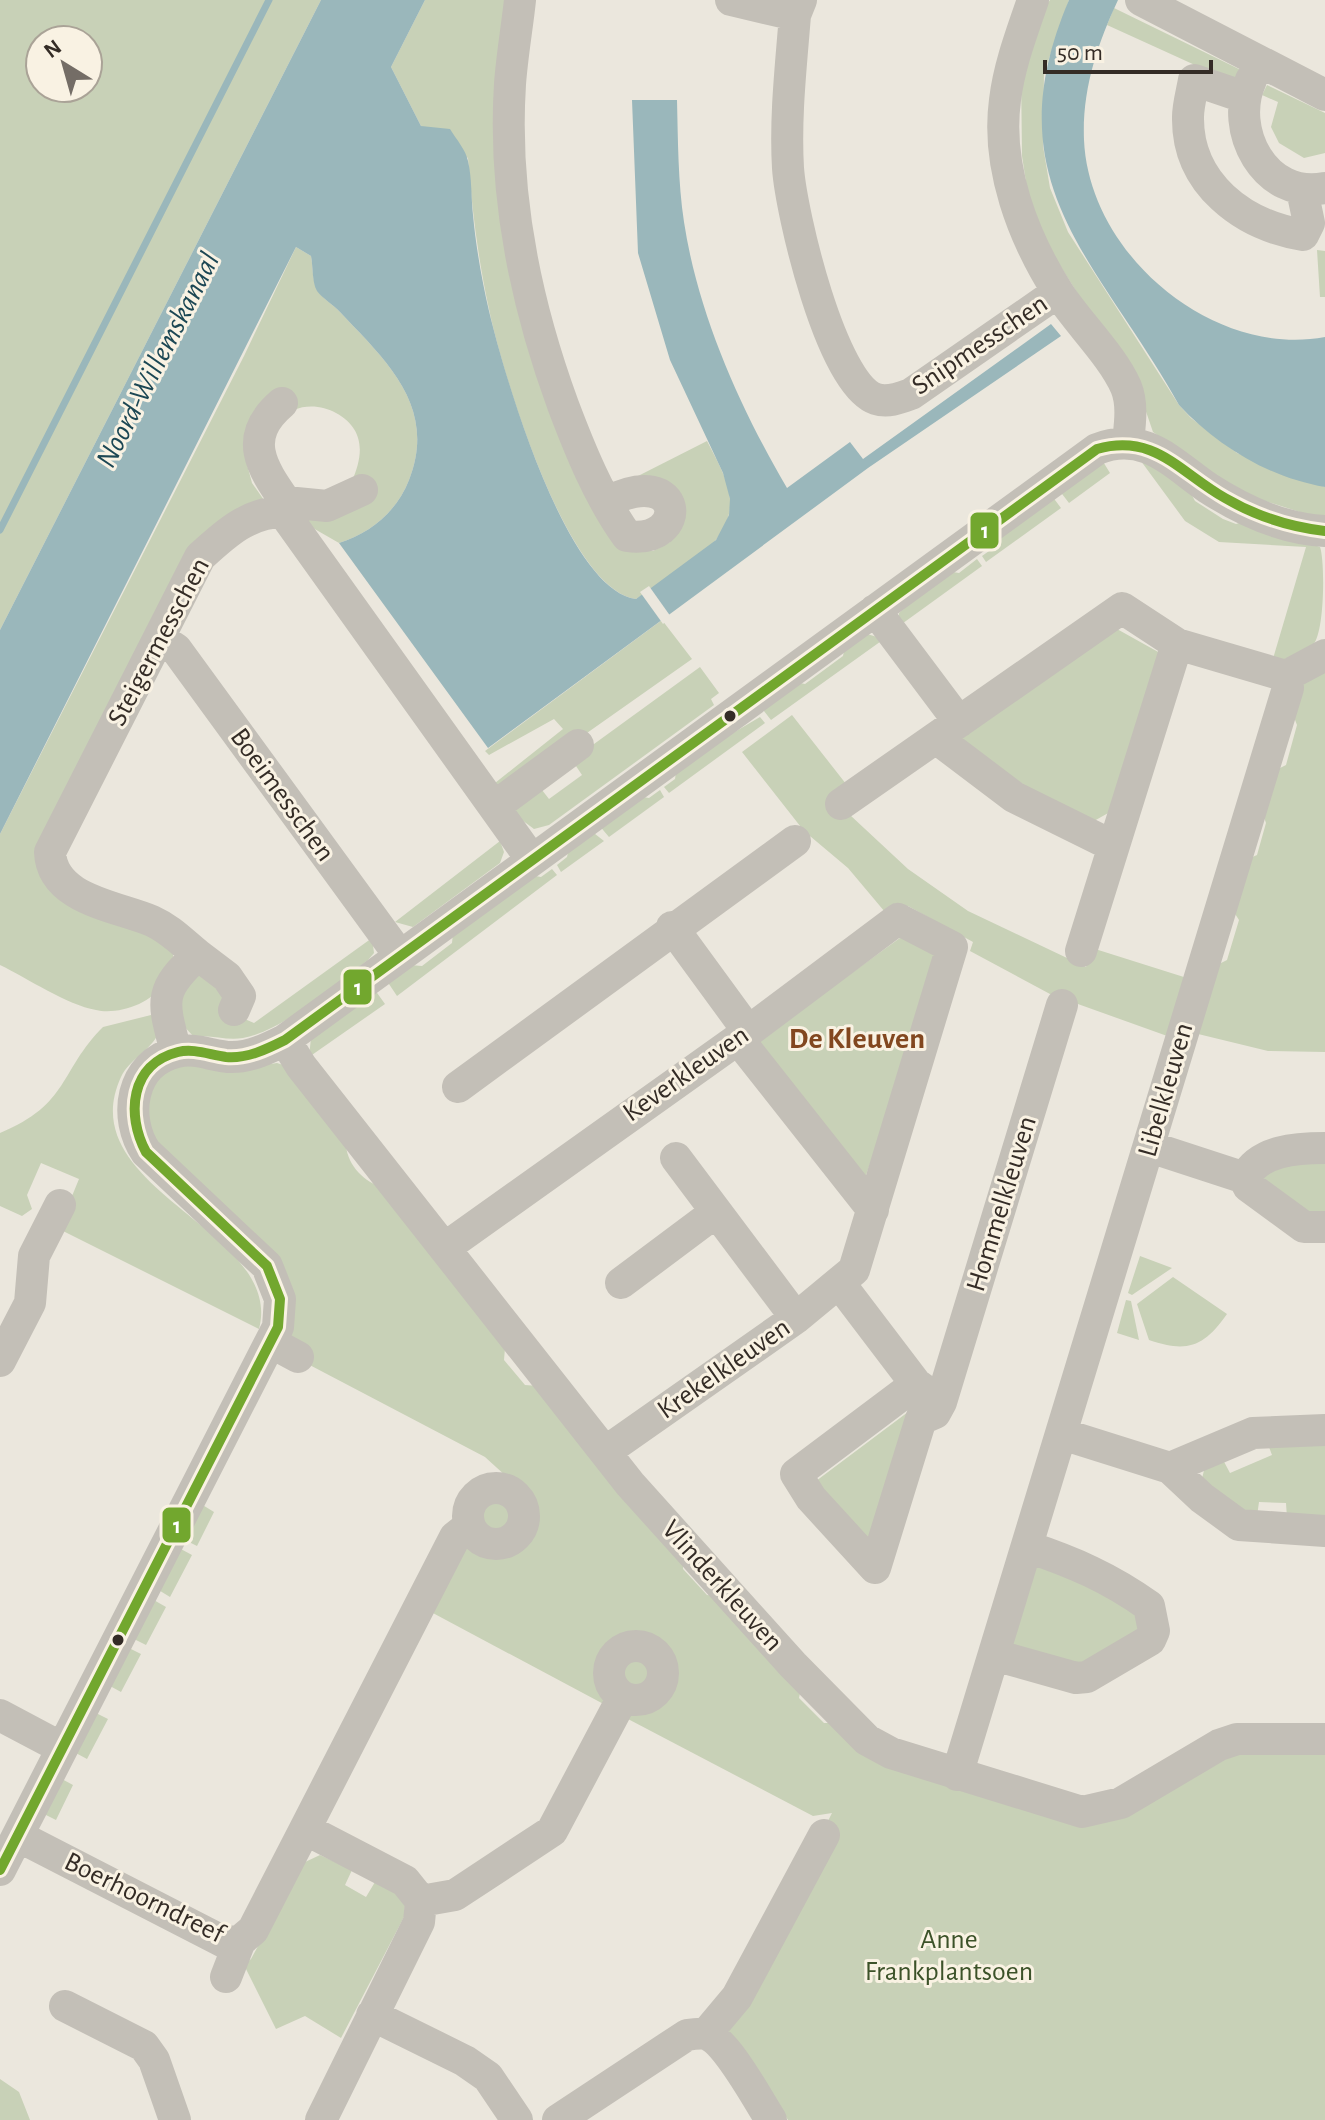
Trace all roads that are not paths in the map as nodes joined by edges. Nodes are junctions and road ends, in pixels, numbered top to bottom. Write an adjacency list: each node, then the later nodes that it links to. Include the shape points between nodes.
1 (520, 0): 14 (street, via 510,86 511,177 523,270 576,441)
2 (731, 0): 5 (street, Snipmesschen)
3 (1033, 0): 10 (street, via 1005,99 1005,148 1023,226)
4 (1158, 4): 6 (street)
5 (798, 7): 10 (street, Snipmesschen, via 786,117 796,225 811,282 855,382 874,399 911,394)
6 (1259, 63): 7 (street); 8 (street)
7 (1325, 95)
8 (1244, 97): 9 (street, via 1242,126 1252,152 1288,187); 9 (street, via 1194,80 1188,118 1193,148 1225,203 1250,218 1303,235)
9 (1314, 189)
10 (1058, 292): 12 (street, via 1126,386)
11 (282, 403): 15 (street, via 260,433 258,456)
12 (1128, 442): 16 (street, via 1153,448 1259,515); 17 (street, via 1087,455)
13 (362, 490): 15 (street, Steigermesschen, via 327,506)
14 (607, 502)
15 (284, 507): 18 (street, Steigermesschen, via 250,518 200,557); 25 (street)
16 (1325, 531)
17 (875, 610): 22 (street); 28 (street)
18 (161, 639): 32 (street, Steigermesschen, via 55,839 50,866 68,888 154,922); 33 (street, Boeimesschen, via 176,649)
19 (1177, 644): 21 (street); 22 (street, via 1122,608); 27 (street)
20 (1325, 655): 21 (street)
21 (1286, 676): 40 (street, Libelkleuven, via 1288,688)
22 (947, 730): 24 (street); 27 (street, via 1014,797)
23 (578, 745): 25 (street)
24 (841, 804)
25 (494, 807): 28 (street)
26 (795, 841): 29 (street)
27 (1113, 846): 31 (street)
28 (532, 860): 33 (street)
29 (672, 927): 36 (street); 39 (street)
30 (928, 932): 36 (street, Keverkleuven, via 898,919); 44 (street, Krekelkleuven, via 952,947)
31 (1081, 951)
32 (198, 955): 35 (street, Steigermesschen, via 227,977 240,996); 38 (street, via 165,990)
33 (400, 956): 37 (street)
34 (1062, 1005): 53 (street, Hommelkleuven)
35 (234, 1010)
36 (743, 1035): 44 (street); 48 (street, Keverkleuven)
37 (285, 1040): 38 (street, via 231,1057 198,1049); 48 (street, Vlinderkleuven)
38 (176, 1052): 65 (street, via 142,1079 131,1108 133,1130 146,1152 267,1266 280,1299 278,1327 285,1350)
39 (458, 1087)
40 (1150, 1147): 43 (street); 55 (street, Libelkleuven)
41 (1325, 1148): 43 (street, via 1298,1148 1257,1161)
42 (676, 1158): 45 (street)
43 (1245, 1178): 47 (street, via 1248,1186 1304,1227)
44 (873, 1210): 50 (street, Krekelkleuven, via 854,1270)
45 (716, 1212): 49 (street); 51 (street)
46 (48, 1213): 52 (street, via 34,1256 30,1303)
47 (1325, 1227)
48 (446, 1247): 56 (street, Vlinderkleuven)
49 (621, 1283)
50 (840, 1284): 51 (street, Krekelkleuven); 53 (street)
51 (796, 1318): 56 (street, Krekelkleuven)
52 (0, 1361)
53 (928, 1393): 53 (street, Hommelkleuven, via 796,1474 875,1568 921,1419 935,1413)
54 (1325, 1430): 57 (street, via 1253,1433)
55 (1062, 1434): 57 (street); 60 (street, Libelkleuven)
56 (605, 1452): 66 (street, Vlinderkleuven, via 793,1665 867,1740)
57 (1170, 1468): 59 (street, via 1239,1525)
58 (469, 1526): 67 (street, Boerhoorndreef, via 455,1537)
59 (1325, 1531)
60 (1028, 1547): 61 (street, Libelkleuven); 61 (street, via 1118,1583 1149,1606 1154,1631 1150,1640 1087,1677)
61 (994, 1655): 66 (street, Libelkleuven)
62 (623, 1697): 71 (street, via 552,1831 455,1895)
63 (0, 1715): 65 (street)
64 (1325, 1739): 66 (street, Vlinderkleuven, via 1237,1739 1121,1803 1082,1812)
65 (62, 1748): 69 (street)
66 (957, 1775)
67 (305, 1829): 71 (street, via 405,1881); 72 (street, Boerhoorndreef, via 253,1930)
68 (824, 1835): 76 (street, via 737,1997)
69 (18, 1836): 70 (street); 72 (street, Boerhoorndreef, via 224,1942)
70 (0, 1870)
71 (421, 1901): 75 (street, via 419,1922)
72 (240, 1941): 73 (street)
73 (226, 1977)
74 (65, 2006): 77 (street, via 144,2046)
75 (372, 2015): 78 (street); 79 (street, via 488,2077)
76 (706, 2034): 80 (street, via 687,2035); 81 (street, via 724,2049)
77 (175, 2120)
78 (321, 2120)
79 (517, 2120)
80 (558, 2120)
81 (771, 2120)

